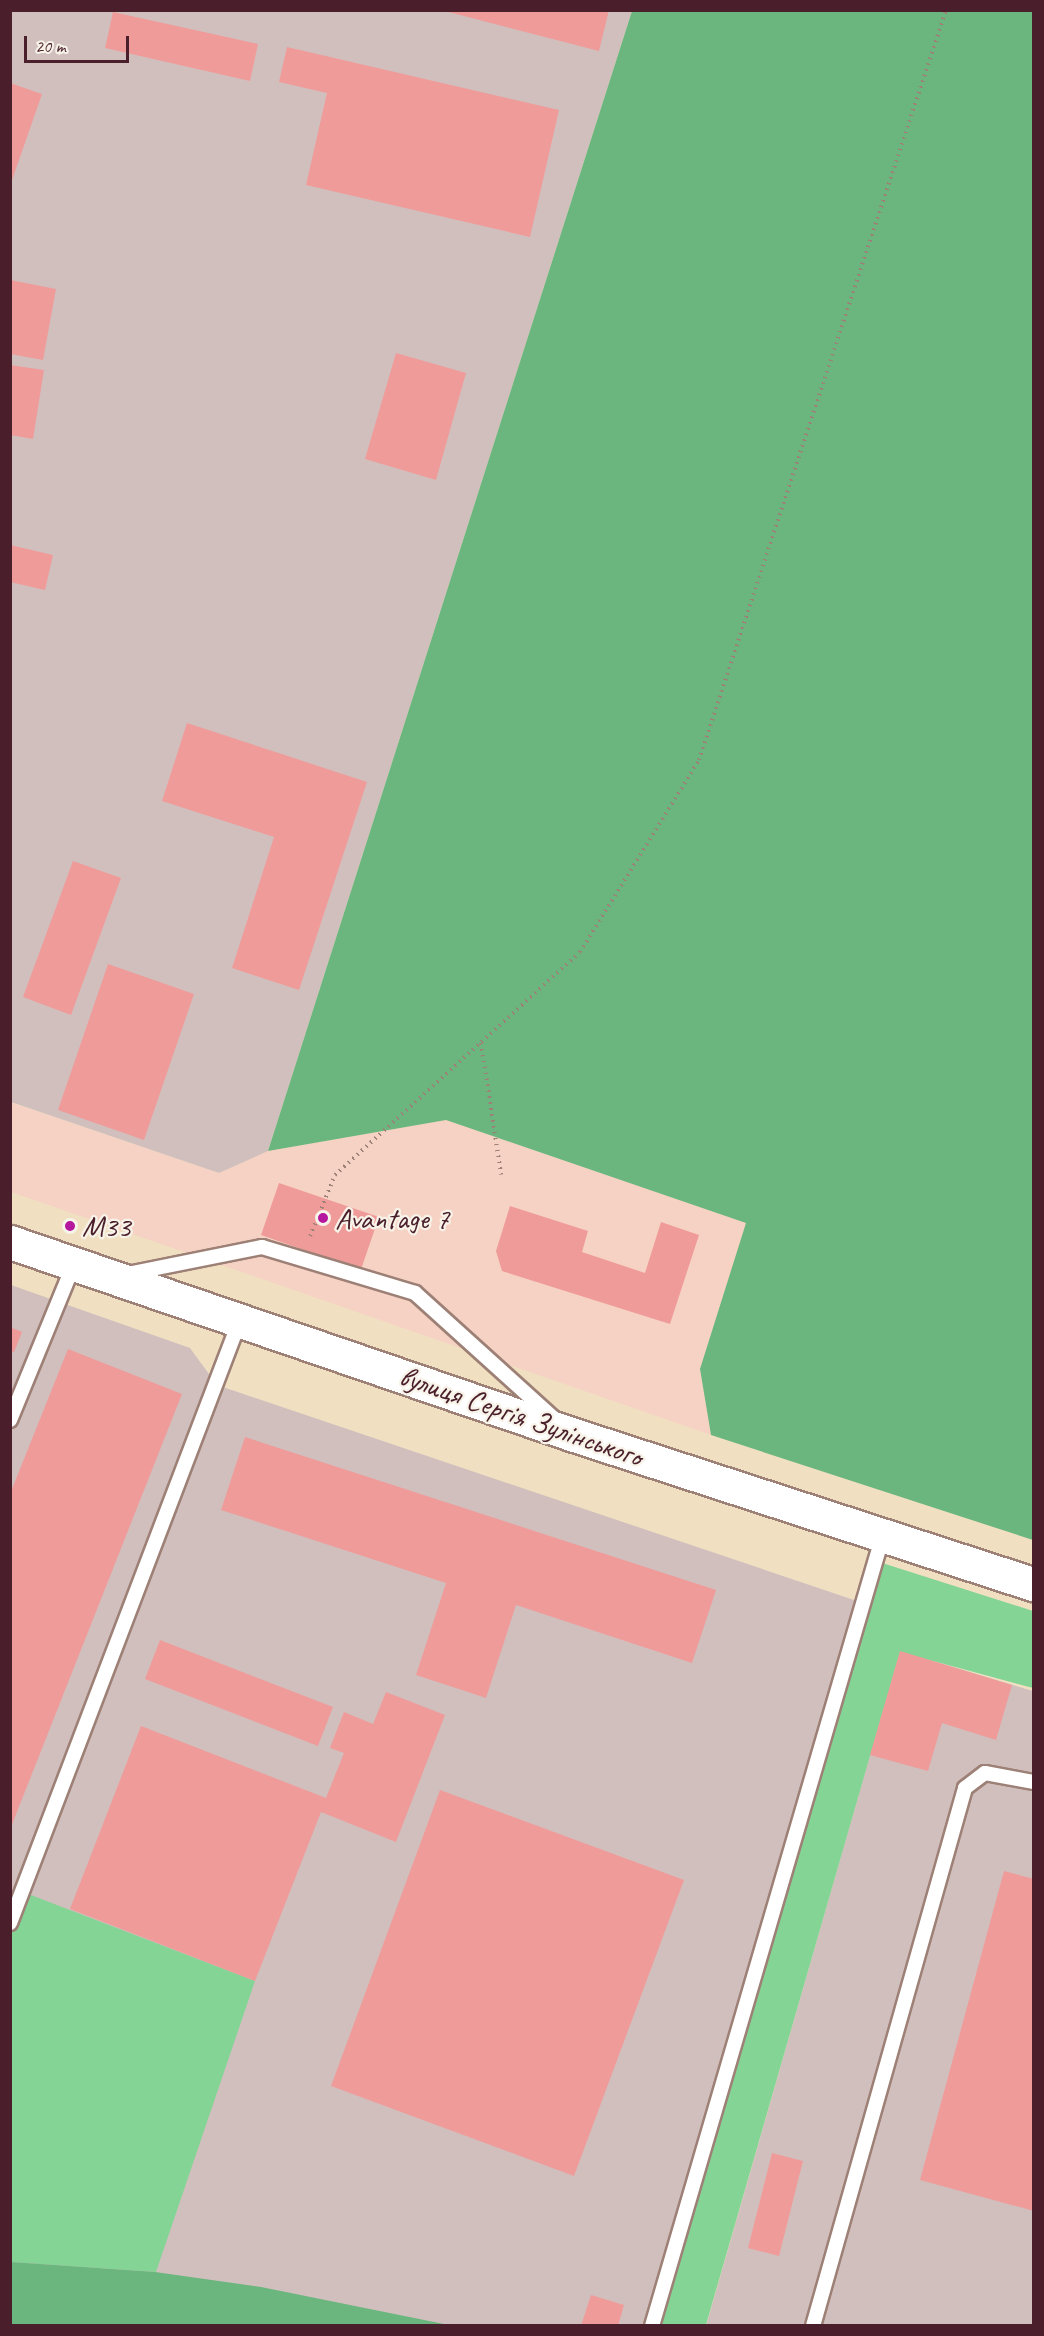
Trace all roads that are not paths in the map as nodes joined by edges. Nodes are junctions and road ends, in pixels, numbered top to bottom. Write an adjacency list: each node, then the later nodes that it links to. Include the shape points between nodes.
1 (10, 1242): 2 (street, вулиця Сергія Зулінського)
2 (74, 1264): 3 (street, вулиця Сергія Зулінського); 5 (lane)
3 (111, 1276): 4 (street, вулиця Сергія Зулінського); 6 (lane, via 262,1247 415,1293)
4 (240, 1320): 6 (street, вулиця Сергія Зулінського); 10 (lane)
5 (10, 1419)
6 (571, 1434): 7 (street, вулиця Сергія Зулінського)
7 (883, 1535): 8 (street, вулиця Сергія Зулінського); 11 (lane)
8 (1034, 1584)
9 (1034, 1782): 12 (lane, via 985,1773 965,1788)
10 (10, 1923)
11 (652, 2325)
12 (813, 2325)

